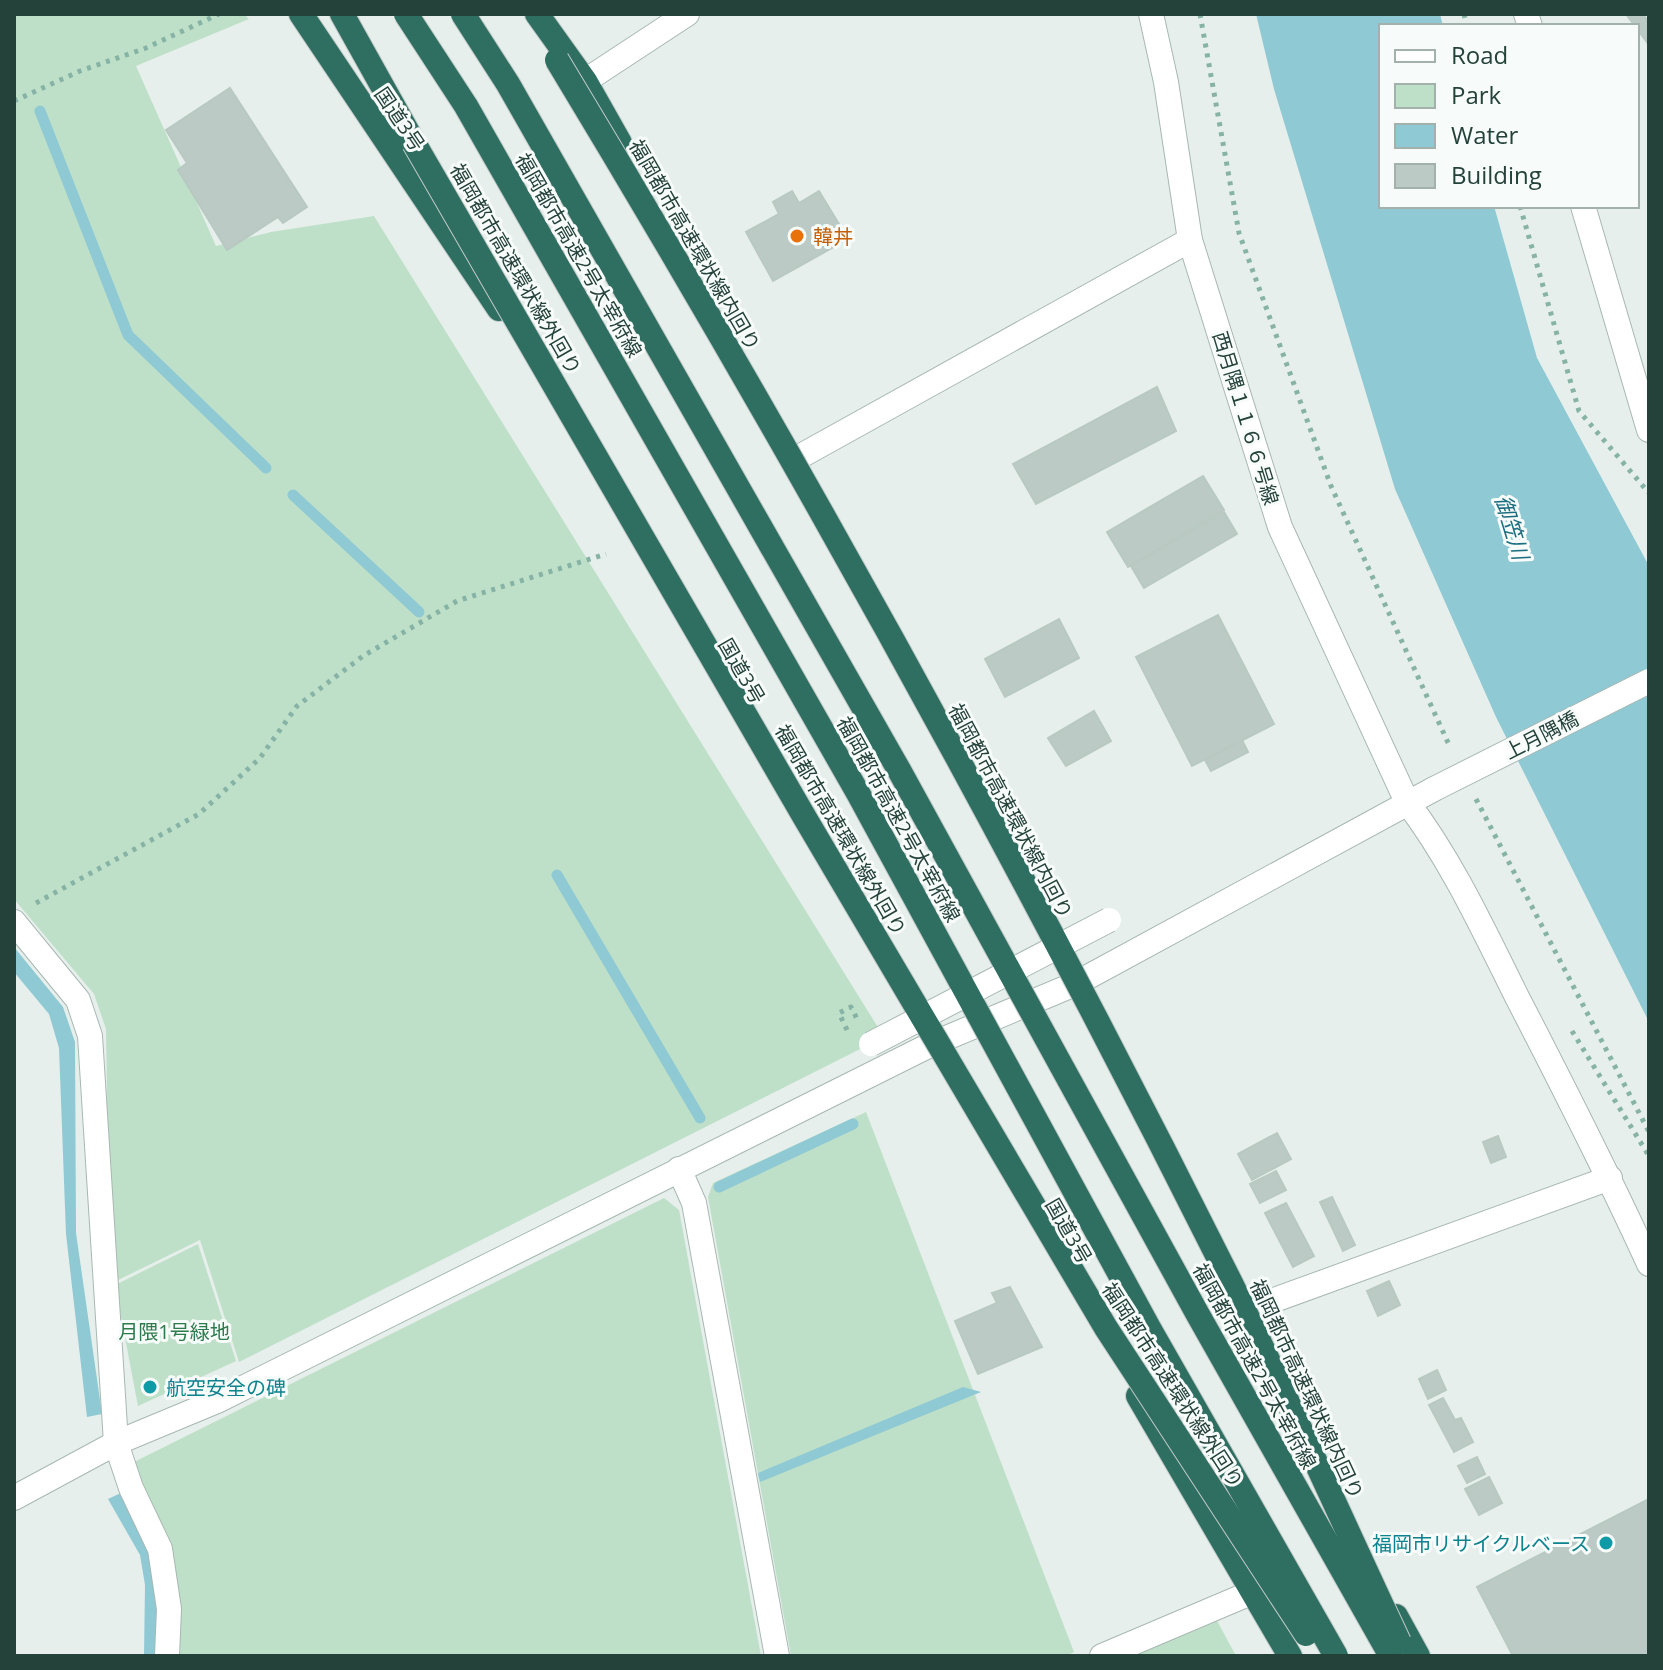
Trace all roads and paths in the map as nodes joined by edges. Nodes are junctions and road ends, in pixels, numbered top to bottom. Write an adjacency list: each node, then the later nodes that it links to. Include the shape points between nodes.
1 (219, 14): 14 (path)
2 (301, 14): 30 (highway, 国道3号, via 534,361)
3 (342, 14): 43 (highway, 福岡都市高速環状線外回り, bridge, via 1106,1328)
4 (406, 14): 44 (highway, 福岡都市高速2号太宰府線, bridge, via 466,106 858,793 1149,1328)
5 (463, 14): 45 (highway, 福岡都市高速2号太宰府線, bridge, via 508,84 891,757)
6 (528, 14): 46 (highway, 福岡都市高速環状線内回り, bridge, via 699,294 952,747 1235,1292)
7 (537, 14): 12 (highway)
8 (687, 14): 12 (street)
9 (1151, 14): 13 (street, 西月隅１１６６号線)
10 (1164, 14): 13 (street)
11 (1200, 14): 23 (path, via 1239,233 1331,486)
12 (585, 81): 19 (highway)
13 (1166, 82): 17 (street, 西月隅１１６６号線)
14 (14, 101)
15 (1521, 208): 20 (path, via 1579,411)
16 (1584, 208): 18 (street)
17 (1190, 240): 19 (street); 25 (street, 西月隅１１６６号線, via 1280,527)
18 (1649, 430)
19 (799, 457): 28 (highway)
20 (1649, 493)
21 (606, 554): 26 (path, via 457,601 363,656 297,706 260,758 199,814)
22 (1649, 681): 25 (street, 上月隅橋, bridge)
23 (1454, 757)
24 (1469, 784): 31 (path)
25 (1407, 802): 28 (street, 上月隅橋); 33 (street, 西月隅１１６６号線, via 1430,832)
26 (21, 915): 36 (street, via 78,1000 90,1036)
27 (1109, 920): 29 (street, bridge)
28 (1075, 984): 30 (street, 上月隅橋); 35 (highway)
29 (871, 1044)
30 (932, 1044): 32 (street, 上月隅橋); 38 (highway, 国道3号)
31 (1649, 1132)
32 (679, 1169): 36 (street, 上月隅橋, via 230,1394); 40 (street, via 694,1203)
33 (1610, 1178): 34 (street, 西月隅１１６６号線); 35 (street)
34 (1649, 1264)
35 (1244, 1311): 47 (highway)
36 (116, 1443): 37 (street, 上月隅橋); 39 (street, via 160,1549 169,1609)
37 (14, 1498)
38 (1253, 1592): 41 (street); 42 (highway, 国道3号)
39 (167, 1656)
40 (777, 1656)
41 (1102, 1656)
42 (1290, 1656)
43 (1320, 1656)
44 (1336, 1656)
45 (1391, 1656)
46 (1406, 1656)
47 (1418, 1656)

